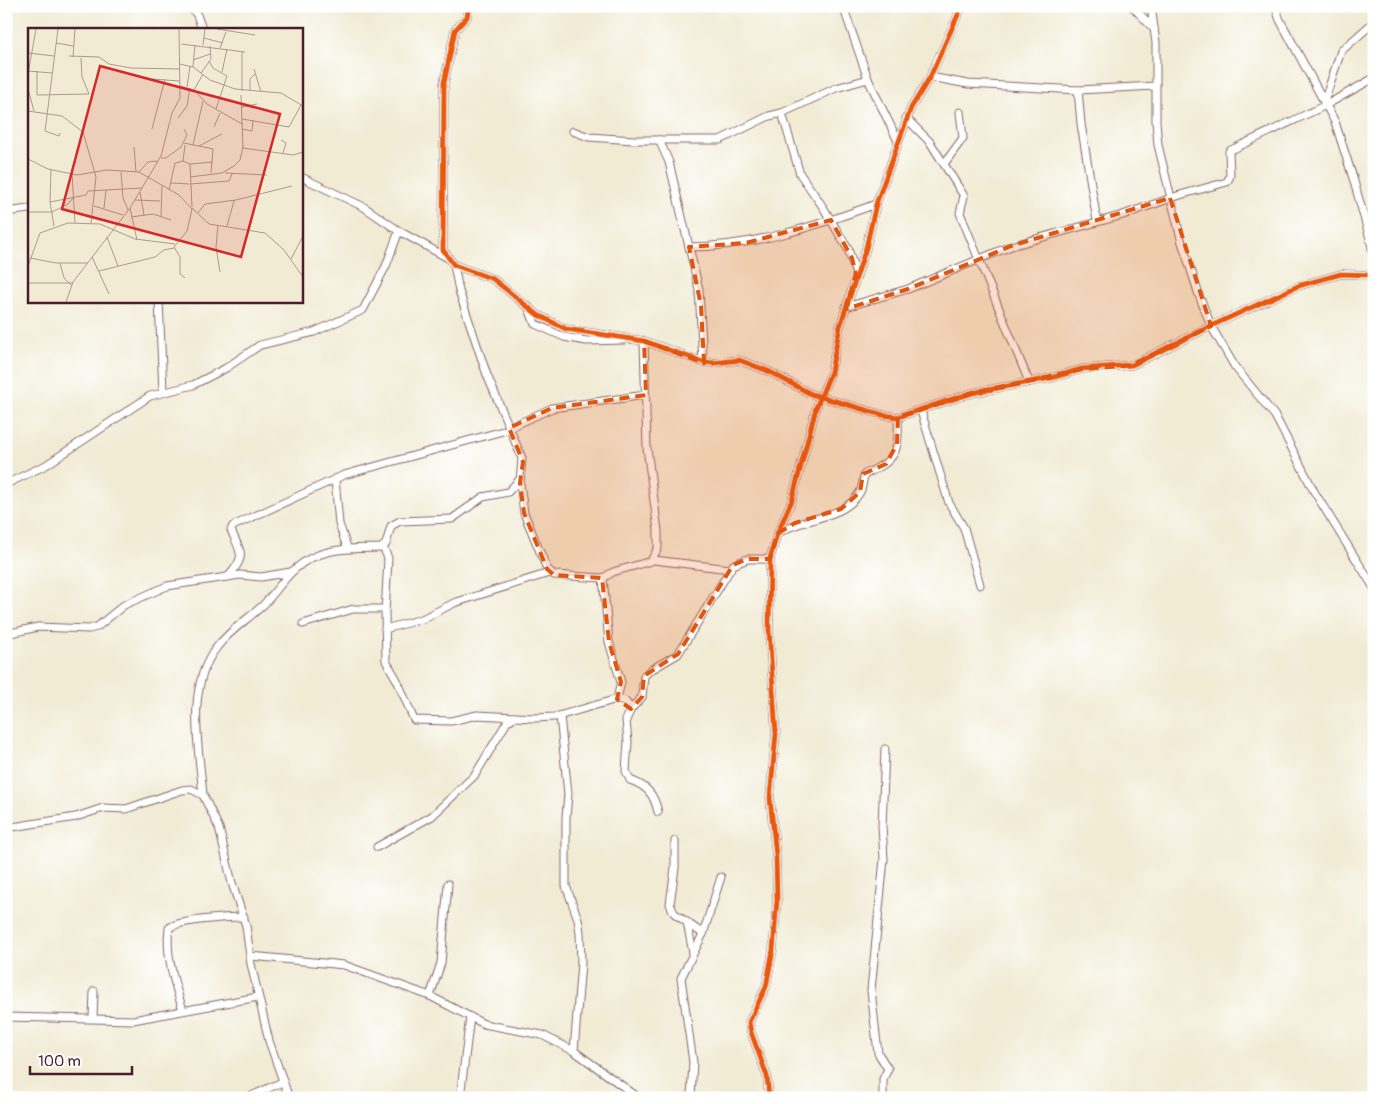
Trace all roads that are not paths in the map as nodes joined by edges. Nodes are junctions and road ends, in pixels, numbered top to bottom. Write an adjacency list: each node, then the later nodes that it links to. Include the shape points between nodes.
1 (190, 6): 9 (street)
2 (469, 6): 33 (street, via 467,17 455,30 444,84 442,214)
3 (843, 6): 13 (street)
4 (962, 6): 11 (street)
5 (1132, 6): 10 (street)
6 (1152, 6): 10 (street)
7 (1275, 6): 16 (street)
8 (1374, 22): 16 (street, via 1341,51)
9 (202, 28)
10 (1154, 29): 14 (street)
11 (930, 76): 15 (street, via 968,84); 19 (street)
12 (1374, 78): 16 (street)
13 (868, 79): 18 (street, via 836,88); 22 (street)
14 (1155, 86): 15 (street); 25 (street, via 1158,145)
15 (1078, 90): 30 (street, via 1080,124)
16 (1325, 104): 25 (street, via 1229,152 1230,176 1227,182); 35 (street, via 1335,122 1353,178)
17 (960, 112): 23 (street, via 963,138)
18 (782, 114): 21 (street, via 769,116 720,140); 29 (street, via 800,174)
19 (906, 118): 22 (street); 23 (street, via 924,134)
20 (573, 131): 21 (street, via 589,137)
21 (659, 140): 32 (street, via 669,162)
22 (898, 141): 26 (street)
23 (944, 164): 34 (street, via 964,198 960,213)
24 (302, 177): 31 (street, via 364,207)
25 (1170, 198): 30 (street); 41 (street, via 1192,277)
26 (876, 204): 29 (street); 37 (street)
27 (28, 210): 28 (street)
28 (6, 212)
29 (831, 220): 32 (street, via 746,243); 37 (street, via 852,258)
30 (1097, 221): 34 (street, via 1011,246)
31 (399, 231): 33 (street); 45 (street, via 386,266 363,310 314,332 260,346 193,385)
32 (689, 247): 43 (street, via 702,312)
33 (446, 257): 36 (street)
34 (979, 259): 40 (street, via 908,289); 44 (street)
35 (1374, 261)
36 (454, 265): 42 (street, via 493,279 538,315 566,329); 50 (street, via 459,291 482,360)
37 (856, 274): 40 (street)
38 (1374, 275): 41 (street, via 1341,274 1321,278)
39 (159, 302): 45 (street)
40 (846, 307): 47 (street, via 831,372)
41 (1211, 326): 44 (street, via 1132,365 1082,369); 65 (street, via 1236,367 1275,416 1315,493)
42 (644, 341): 43 (street); 46 (street)
43 (704, 362): 47 (street, via 742,361)
44 (1029, 382): 48 (street, via 972,393)
45 (163, 391): 53 (street, via 150,396 40,468)
46 (646, 395): 50 (street, via 552,408); 57 (street, via 648,448 657,518 658,548)
47 (820, 397): 49 (street); 54 (street, via 792,500)
48 (921, 411): 49 (street); 64 (street, via 949,503 964,528)
49 (898, 417): 54 (street, via 899,437 893,456 882,468 865,474 860,492 850,503 832,513 795,523)
50 (510, 428): 51 (street); 52 (street, via 524,462)
51 (335, 479): 56 (street, via 339,524); 62 (street, via 233,526 231,530 242,556)
52 (520, 479): 55 (street, via 508,492 483,497 452,519 398,522 390,529); 61 (street, via 527,524)
53 (6, 484)
54 (777, 534): 58 (street)
55 (383, 547): 56 (street); 66 (street, via 388,558)
56 (346, 548): 60 (street, via 315,557)
57 (654, 560): 59 (street); 63 (street)
58 (770, 560): 59 (street, via 747,559); 101 (street, via 769,630 776,734 770,798 777,900 766,987 749,1022 767,1076)
59 (730, 569): 71 (street, via 678,654 644,676 642,697)
60 (291, 572): 62 (street); 75 (street, via 261,607 225,637 210,658 197,703)
61 (549, 573): 63 (street); 68 (street)
62 (228, 577): 69 (street, via 167,586 124,605 92,629 38,627)
63 (603, 578): 70 (street, via 608,630 621,682)
64 (980, 585)
65 (1374, 588)
66 (385, 609): 67 (street, via 354,609); 68 (street)
67 (303, 624)
68 (385, 629): 72 (street, via 386,661 414,720)
69 (6, 634)
70 (617, 699): 71 (street, via 625,701); 73 (street)
71 (631, 709): 76 (street, via 626,720 627,775 652,793)
72 (514, 716): 73 (street); 79 (street, via 507,722 475,775 432,816)
73 (560, 716): 94 (street, via 568,794 566,886 580,933 581,963)
74 (885, 748): 102 (street, via 884,860 871,990 878,1053 888,1069 883,1079)
75 (203, 795): 77 (street, via 190,789 182,790 126,809 104,808 76,817); 82 (street, via 217,823)
76 (658, 812)
77 (6, 828)
78 (674, 841): 83 (street, via 675,868 670,904 674,914)
79 (378, 847)
80 (721, 877): 84 (street)
81 (448, 884): 88 (street, via 441,963)
82 (244, 917): 86 (street); 90 (street, via 192,922 169,928 174,977)
83 (687, 922): 84 (street); 85 (street)
84 (704, 934): 85 (street)
85 (693, 953): 100 (street, via 683,972 681,986 691,1039)
86 (252, 956): 88 (street, via 344,966); 89 (street)
87 (94, 991): 93 (street)
88 (430, 996): 92 (street)
89 (258, 997): 90 (street); 95 (street)
90 (183, 1010): 93 (street, via 133,1020)
91 (6, 1017): 93 (street)
92 (470, 1017): 94 (street, via 501,1029 542,1035); 98 (street)
93 (93, 1018)
94 (574, 1051): 99 (street)
95 (282, 1082): 96 (street); 97 (street)
96 (247, 1098)
97 (288, 1098)
98 (460, 1098)
99 (639, 1098)
100 (691, 1098)
101 (769, 1098)
102 (883, 1098)

